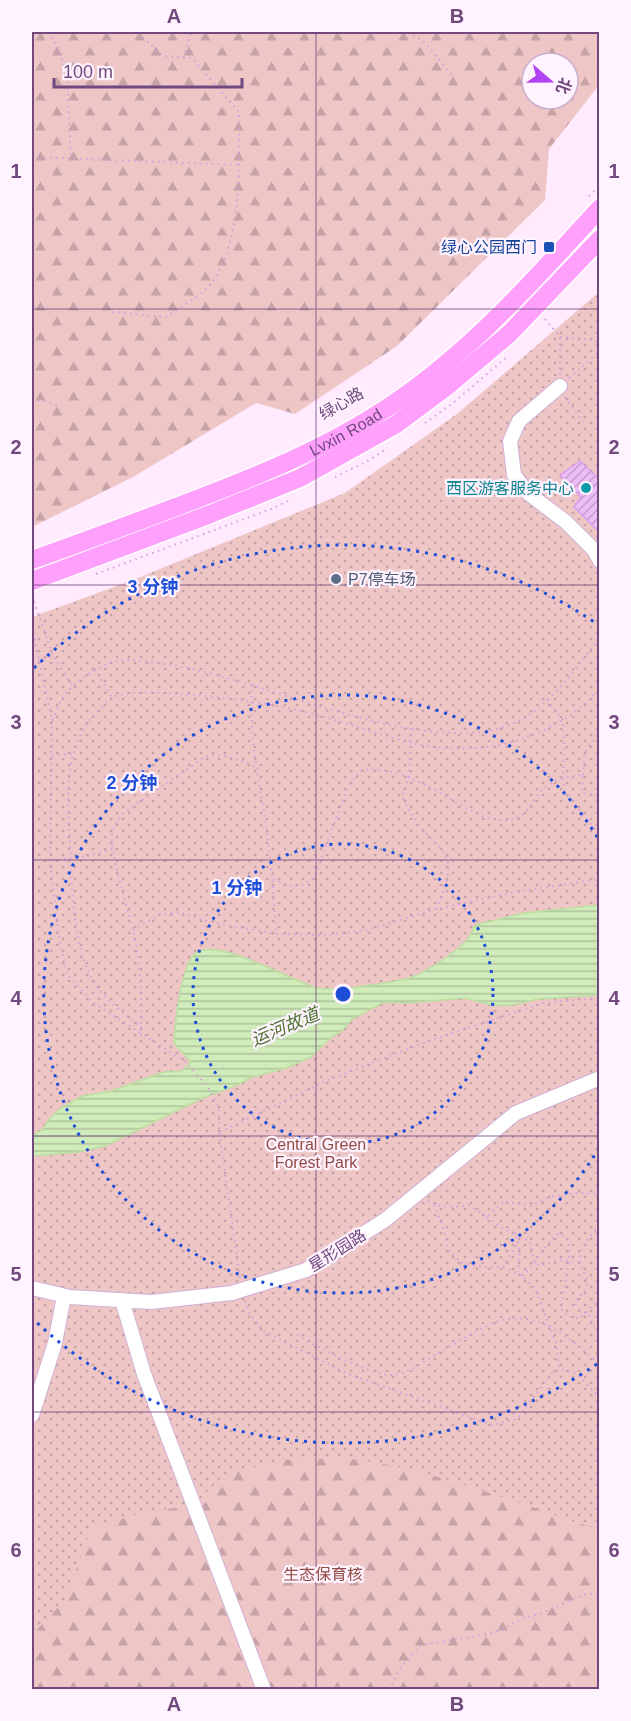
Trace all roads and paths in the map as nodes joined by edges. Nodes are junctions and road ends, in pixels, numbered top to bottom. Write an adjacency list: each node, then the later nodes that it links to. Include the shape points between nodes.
1 (48, 32): 8 (path, via 67,76)
2 (136, 32): 5 (path, via 163,56)
3 (191, 32): 5 (path)
4 (408, 32): 6 (path, via 426,43)
5 (183, 58): 9 (path, via 192,58 239,112)
6 (452, 76)
7 (32, 157): 8 (path)
8 (71, 158): 9 (path)
9 (240, 165): 13 (path, via 228,252 210,285 166,317)
10 (600, 185): 11 (path)
11 (592, 205): 24 (main road, Lvxin Road, via 502,312 400,399 298,457 239,484)
12 (600, 238): 26 (main road, Lvxin Road, via 509,334 395,425 300,478)
13 (112, 312)
14 (545, 319): 15 (path)
15 (560, 337): 16 (path); 18 (path)
16 (600, 342)
17 (600, 351): 18 (path)
18 (560, 386): 21 (path); 22 (street, via 519,421 510,441)
19 (32, 400): 20 (path)
20 (62, 407)
21 (583, 422)
22 (514, 475): 23 (path); 25 (street, via 529,494 594,550)
23 (478, 486)
24 (32, 560)
25 (600, 561)
26 (32, 581)
27 (32, 596): 30 (path)
28 (32, 627): 31 (path)
29 (600, 636): 38 (path, via 581,664)
30 (53, 656): 31 (path); 35 (path)
31 (40, 660): 32 (path); 40 (path)
32 (32, 662)
33 (95, 669): 34 (path, via 115,661 137,660 192,668); 35 (path); 37 (path)
34 (253, 684): 39 (path); 42 (path, via 380,723)
35 (73, 687): 40 (path)
36 (600, 689): 41 (path)
37 (112, 698): 39 (path, via 164,693); 45 (path, via 84,726)
38 (547, 700): 41 (path); 42 (path, via 519,720 495,728 460,734)
39 (251, 702): 44 (path, via 299,710); 47 (path)
40 (52, 720): 46 (path)
41 (562, 720): 44 (path, via 543,732 484,748); 50 (path)
42 (411, 728): 44 (path)
43 (600, 731): 48 (path, via 585,752)
44 (411, 743): 49 (path)
45 (73, 754): 46 (path); 54 (path, via 68,776)
46 (51, 755): 55 (path)
47 (255, 767): 53 (path, via 231,757 206,756 122,814 114,827); 56 (path)
48 (583, 775): 50 (path); 51 (path, via 582,793)
49 (408, 778): 50 (path, via 470,810 492,819 509,820 525,814 545,787); 56 (path, via 378,768 362,770 348,786 314,878 302,886); 58 (path, via 402,796 409,811 446,853 445,885)
50 (563, 778): 52 (path, via 565,792)
51 (600, 798)
52 (600, 835)
53 (113, 849): 54 (path); 59 (path)
54 (71, 858): 55 (path); 62 (path, via 77,934 86,968 101,992)
55 (50, 860): 63 (path, via 58,938 67,974 92,1002)
56 (273, 879): 60 (path)
57 (600, 879): 58 (path)
58 (437, 909): 60 (path, via 366,930 328,935)
59 (133, 930): 60 (path, via 159,915 178,912); 62 (path, via 143,1005)
60 (276, 934)
61 (600, 998): 65 (path, via 543,1003 431,1040 326,1081)
62 (142, 1028): 63 (path)
63 (141, 1036): 65 (path, via 186,1062 208,1087 219,1108)
64 (600, 1078): 66 (street, 星形园路, via 516,1113)
65 (219, 1132): 80 (path)
66 (418, 1193): 68 (path); 80 (street, 星形园路, via 385,1220 306,1270)
67 (600, 1194): 69 (path, via 549,1197 531,1206 504,1201)
68 (434, 1205): 69 (path, via 469,1204); 76 (path, via 448,1250 455,1257 462,1263)
69 (487, 1217): 71 (path)
70 (600, 1226): 74 (path, via 586,1240)
71 (515, 1233): 72 (path); 75 (path, via 530,1242)
72 (518, 1242): 76 (path); 77 (path)
73 (568, 1260): 74 (path); 75 (path); 75 (path, via 566,1236 558,1234); 84 (path, via 562,1311 568,1317 580,1318)
74 (580, 1262): 84 (path, via 588,1282 575,1304)
75 (535, 1264): 78 (path)
76 (503, 1267): 77 (path)
77 (518, 1273): 78 (path)
78 (522, 1276): 85 (path, via 535,1288)
79 (32, 1288): 81 (street, 星形园路)
80 (242, 1290): 83 (street, 星形园路, via 151,1302); 89 (path, via 248,1311 263,1331 283,1342 346,1373 492,1425 517,1419 550,1374)
81 (64, 1296): 83 (street, 星形园路); 91 (street, via 55,1343)
82 (600, 1299): 84 (path)
83 (122, 1300): 93 (street, via 144,1374)
84 (587, 1313): 86 (path, via 592,1325)
85 (548, 1326): 87 (path, via 515,1317 492,1323 397,1375 375,1372); 88 (path, via 569,1337); 89 (path, via 556,1343)
86 (600, 1326)
87 (297, 1335)
88 (600, 1365)
89 (559, 1369): 90 (path, via 576,1373)
90 (600, 1398)
91 (32, 1415)
92 (600, 1594): 94 (path, via 571,1599 502,1630 421,1645 401,1667)
93 (264, 1689)
94 (389, 1689)

